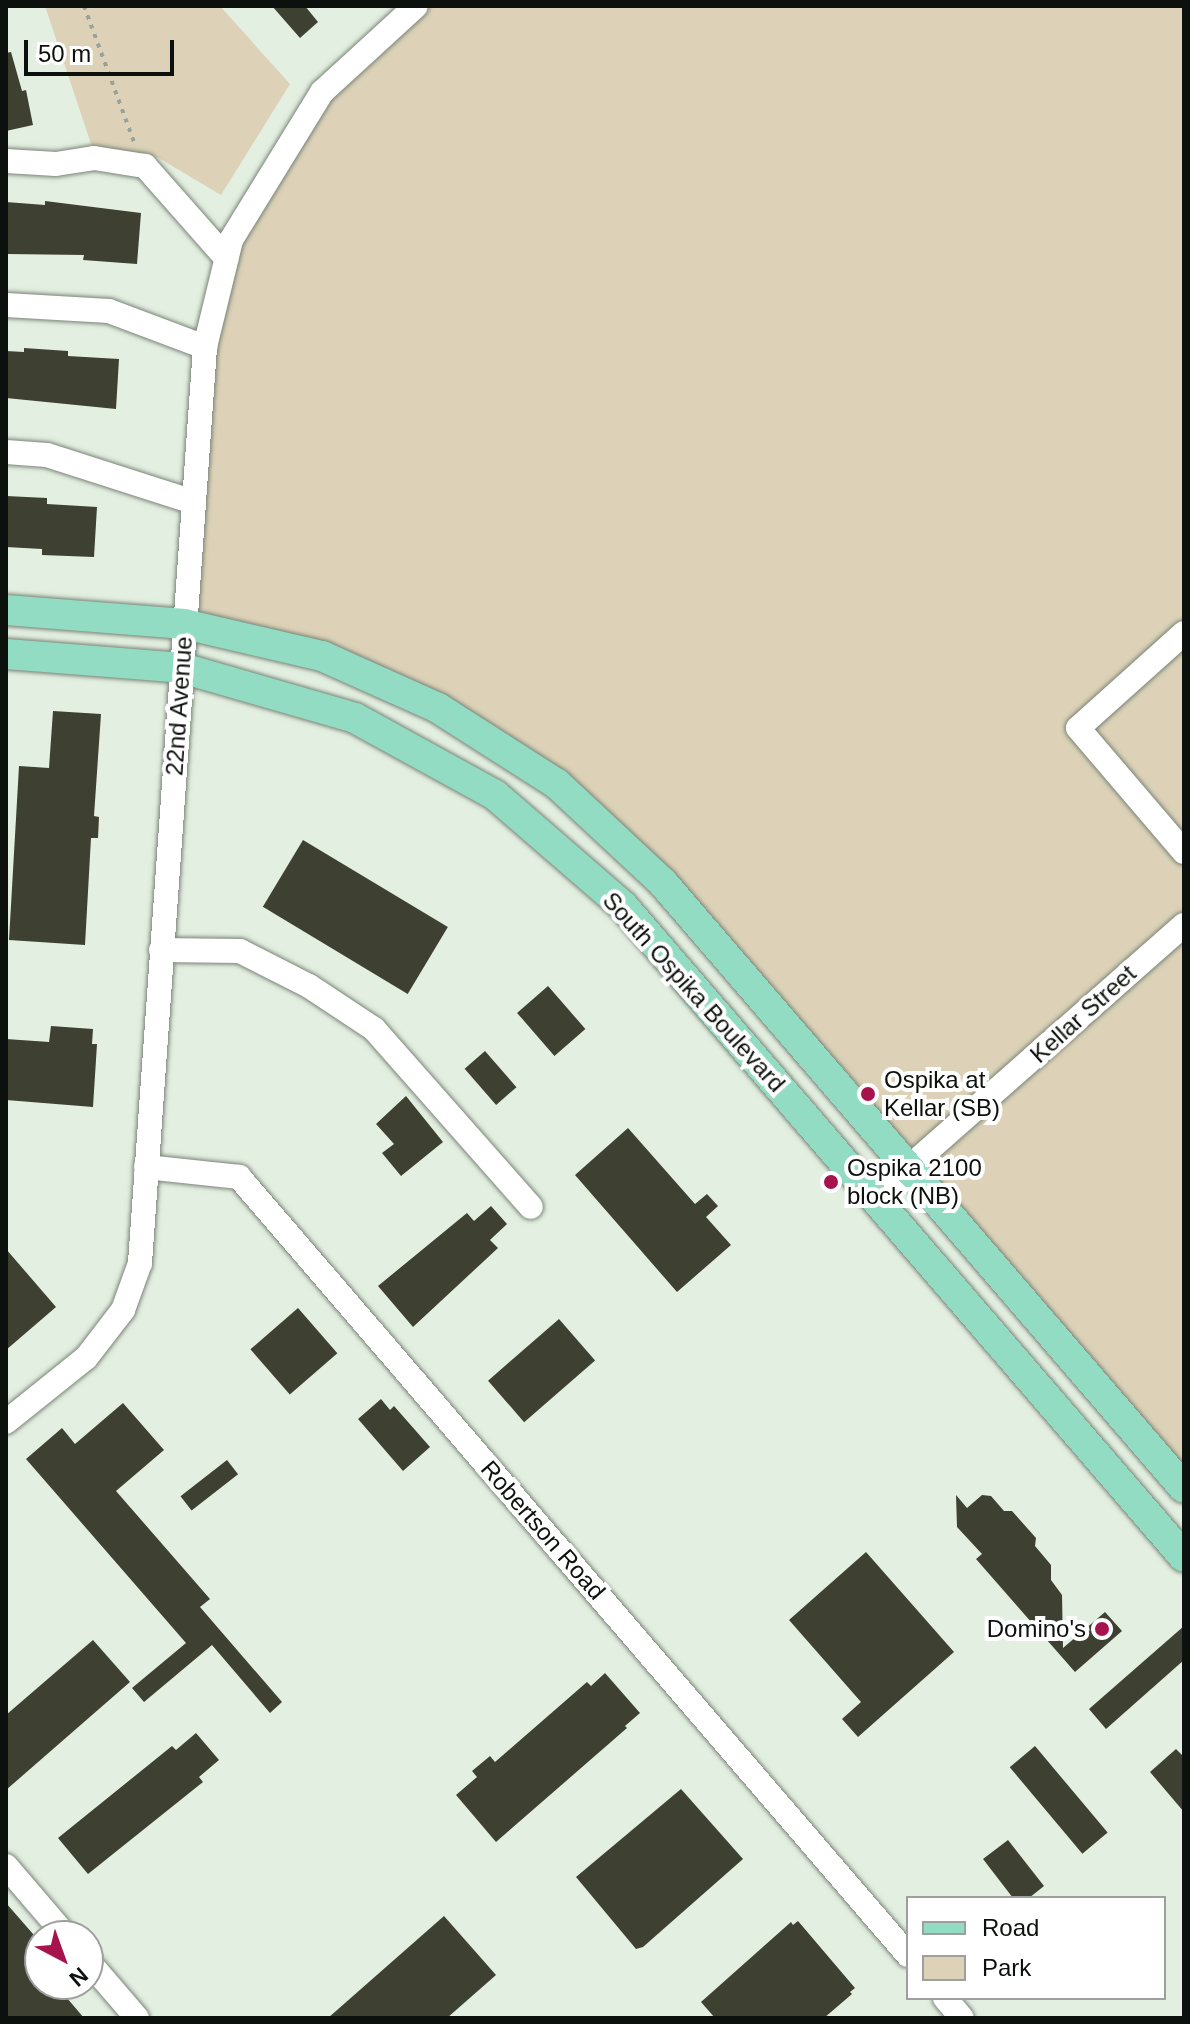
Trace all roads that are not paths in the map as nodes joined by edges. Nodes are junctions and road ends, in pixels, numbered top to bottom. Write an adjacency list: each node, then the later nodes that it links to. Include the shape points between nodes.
1 (416, 6): 2 (street, 22nd Avenue)
2 (389, 14): 4 (street, 22nd Avenue, via 322,92 231,240)
3 (6, 161): 4 (street, via 56,164 94,158 145,166)
4 (226, 258): 6 (street, 22nd Avenue)
5 (6, 305): 6 (street, via 109,311)
6 (205, 347): 8 (street, 22nd Avenue)
7 (6, 452): 8 (street, via 47,455)
8 (193, 502): 10 (street, 22nd Avenue)
9 (6, 610): 10 (main road, South Ospika Boulevard)
10 (184, 624): 13 (street, 22nd Avenue); 18 (main road, South Ospika Boulevard, via 322,656 438,708 557,784 663,883)
11 (1184, 633): 14 (street, via 1078,728)
12 (6, 654): 13 (main road, South Ospika Boulevard)
13 (182, 668): 16 (street, 22nd Avenue); 19 (main road, South Ospika Boulevard, via 355,718 495,795 623,906)
14 (1184, 852)
15 (1184, 925): 18 (street, Kellar Street)
16 (161, 950): 17 (street, 22nd Avenue); 20 (street, via 240,951 309,986 374,1029)
17 (146, 1167): 21 (street, 22nd Avenue, via 140,1263 123,1310 86,1358); 26 (street, Robertson Road, via 239,1177)
18 (909, 1169): 19 (street, Kellar Street); 22 (main road, South Ospika Boulevard)
19 (874, 1198): 23 (main road, South Ospika Boulevard)
20 (531, 1207)
21 (6, 1422)
22 (1184, 1488)
23 (1184, 1557)
24 (6, 1866): 25 (street)
25 (52, 1920)
26 (906, 1953)
27 (104, 1980): 29 (street)
28 (947, 2000): 30 (street)
29 (137, 2018)
30 (962, 2018)

